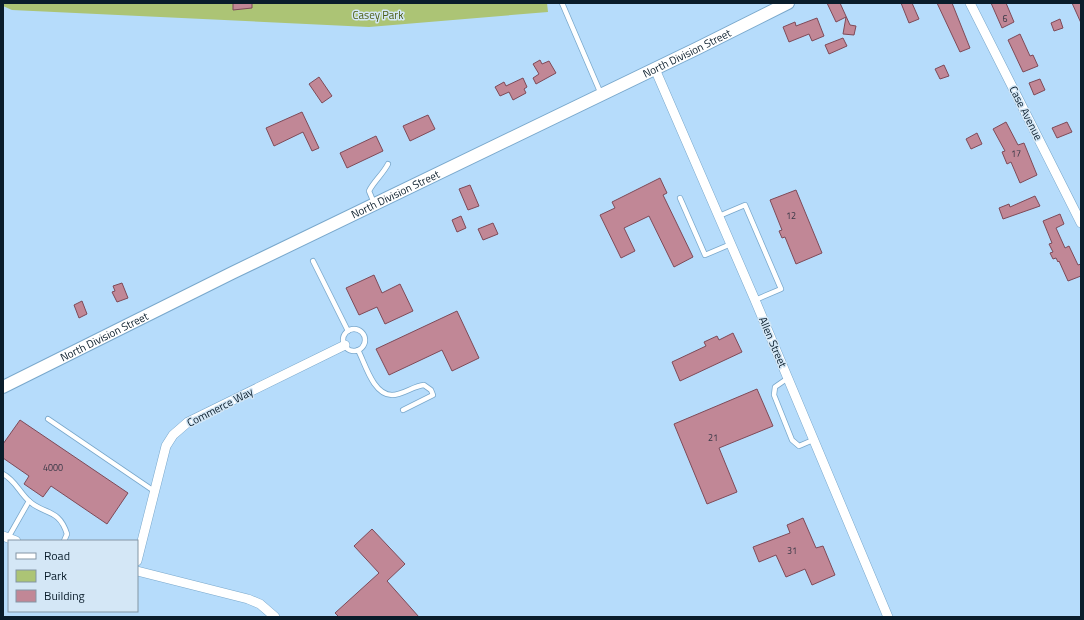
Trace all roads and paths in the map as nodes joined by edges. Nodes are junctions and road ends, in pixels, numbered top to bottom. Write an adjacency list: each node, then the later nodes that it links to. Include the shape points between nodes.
1 (562, 3): 5 (lane)
2 (788, 3): 4 (street, North Division Street)
3 (970, 3): 10 (street, Case Avenue)
4 (654, 70): 5 (street, North Division Street); 9 (street, Allen Street)
5 (602, 95): 8 (street, North Division Street)
6 (388, 164): 8 (lane, via 370,191)
7 (680, 198): 11 (lane, via 704,255)
8 (375, 205): 18 (street, North Division Street)
9 (719, 216): 11 (street, Allen Street); 13 (lane, via 745,205 781,289)
10 (1081, 223)
11 (731, 244): 13 (street, Allen Street)
12 (313, 261): 14 (lane)
13 (755, 300): 17 (street, Allen Street)
14 (348, 330): 15 (lane, via 344,339); 16 (lane, via 356,329 364,335 365,342)
15 (345, 345): 16 (lane, via 351,350); 23 (street, Commerce Way, via 180,428 166,446)
16 (358, 350): 19 (lane, via 376,386 382,392 391,395 424,385 431,390 433,395)
17 (788, 378): 21 (street, Allen Street); 21 (lane, via 775,387 776,401 792,440 799,446)
18 (3, 387)
19 (403, 410)
20 (48, 419): 23 (lane)
21 (813, 440): 30 (street, Allen Street)
22 (3, 474): 24 (lane, via 10,478)
23 (154, 491): 27 (street, Commerce Way)
24 (29, 501): 25 (lane); 26 (lane, via 55,514 65,526 67,534)
25 (9, 538)
26 (64, 540)
27 (138, 557)
28 (138, 571): 29 (street, via 248,599 260,604)
29 (275, 617)
30 (888, 617)

